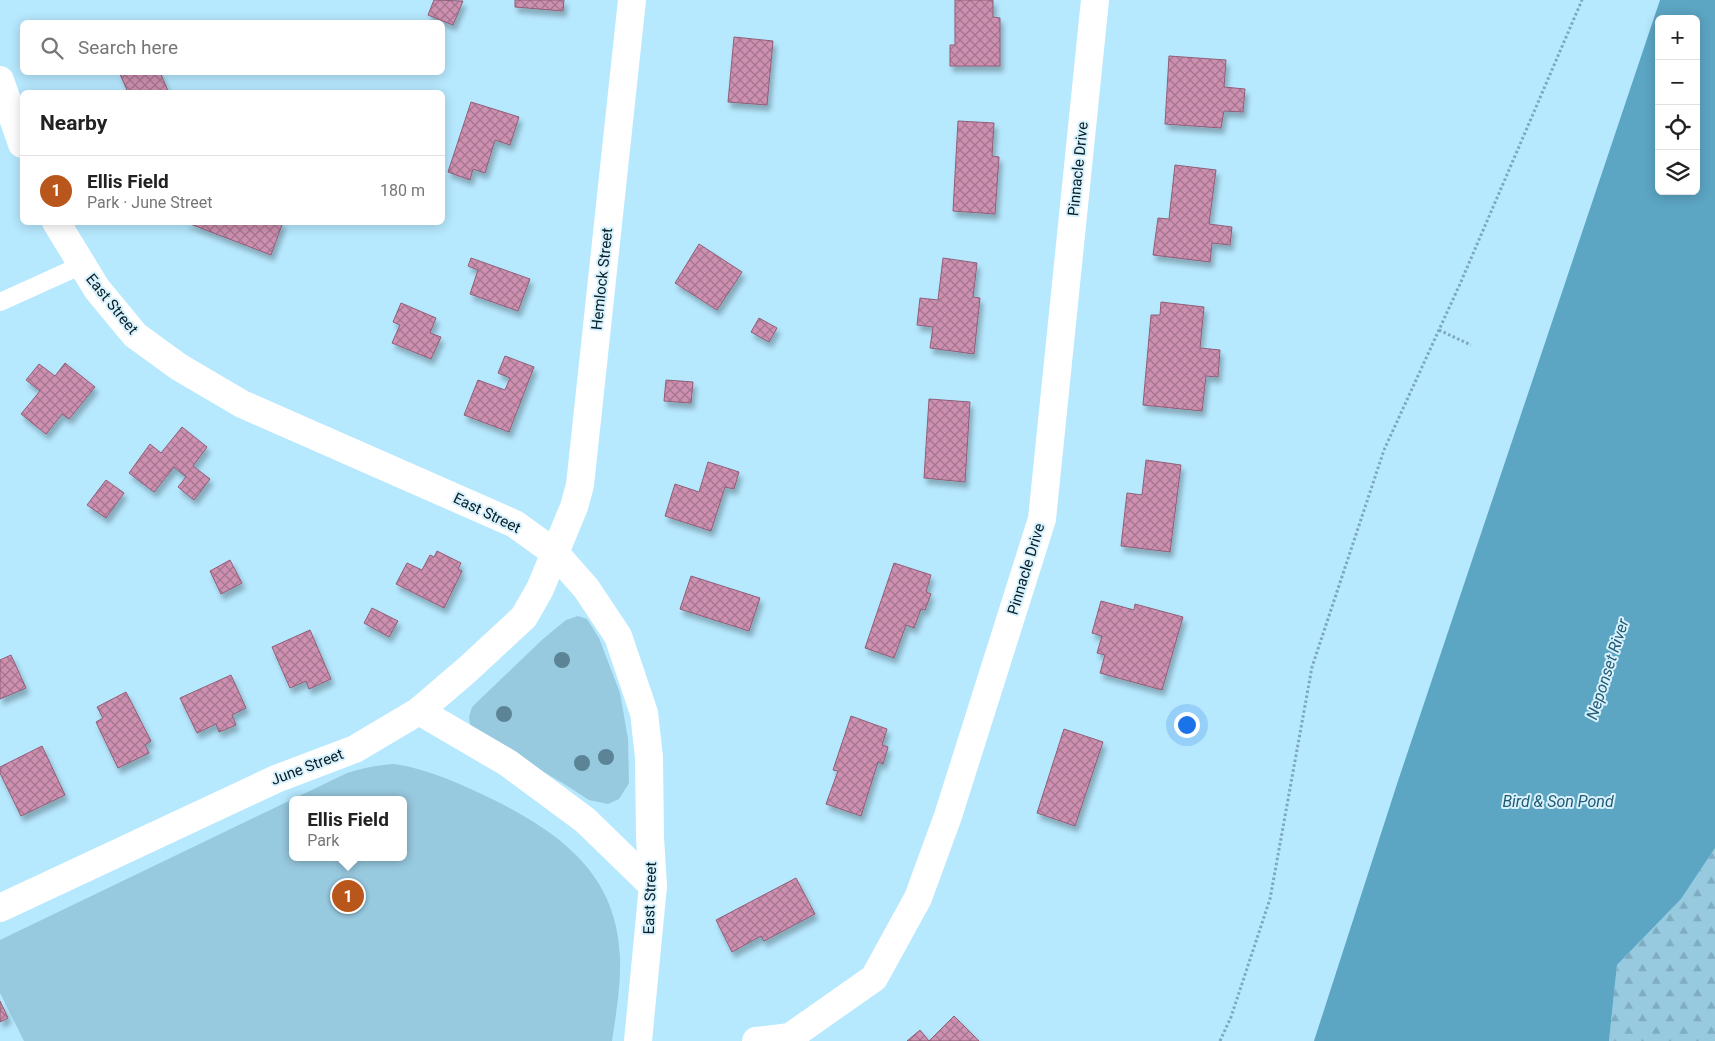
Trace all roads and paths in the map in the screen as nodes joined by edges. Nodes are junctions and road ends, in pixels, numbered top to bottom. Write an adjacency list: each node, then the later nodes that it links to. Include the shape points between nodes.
1 (632, 0): 11 (street, Hemlock Street, via 580,485)
2 (1095, 0): 16 (street, Pinnacle Drive, via 1042,520 948,816 918,898 874,978 790,1037)
3 (1582, 0): 9 (path)
4 (0, 80): 5 (street)
5 (20, 138)
6 (58, 225): 7 (street, East Street)
7 (82, 266): 8 (lane); 11 (street, East Street, via 135,335 180,368 242,404 515,524)
8 (0, 302)
9 (1439, 330): 10 (path); 17 (path, via 1384,450 1312,667 1270,899)
10 (1471, 345)
11 (555, 553): 12 (street, June Street, via 524,616); 13 (street, East Street, via 586,588 618,636 644,714 649,757)
12 (419, 711): 13 (street, via 508,763 585,820); 14 (street, June Street, via 355,749 276,779)
13 (653, 886): 15 (street, East Street)
14 (0, 908)
15 (638, 1041)
16 (756, 1041)
17 (1220, 1041)

